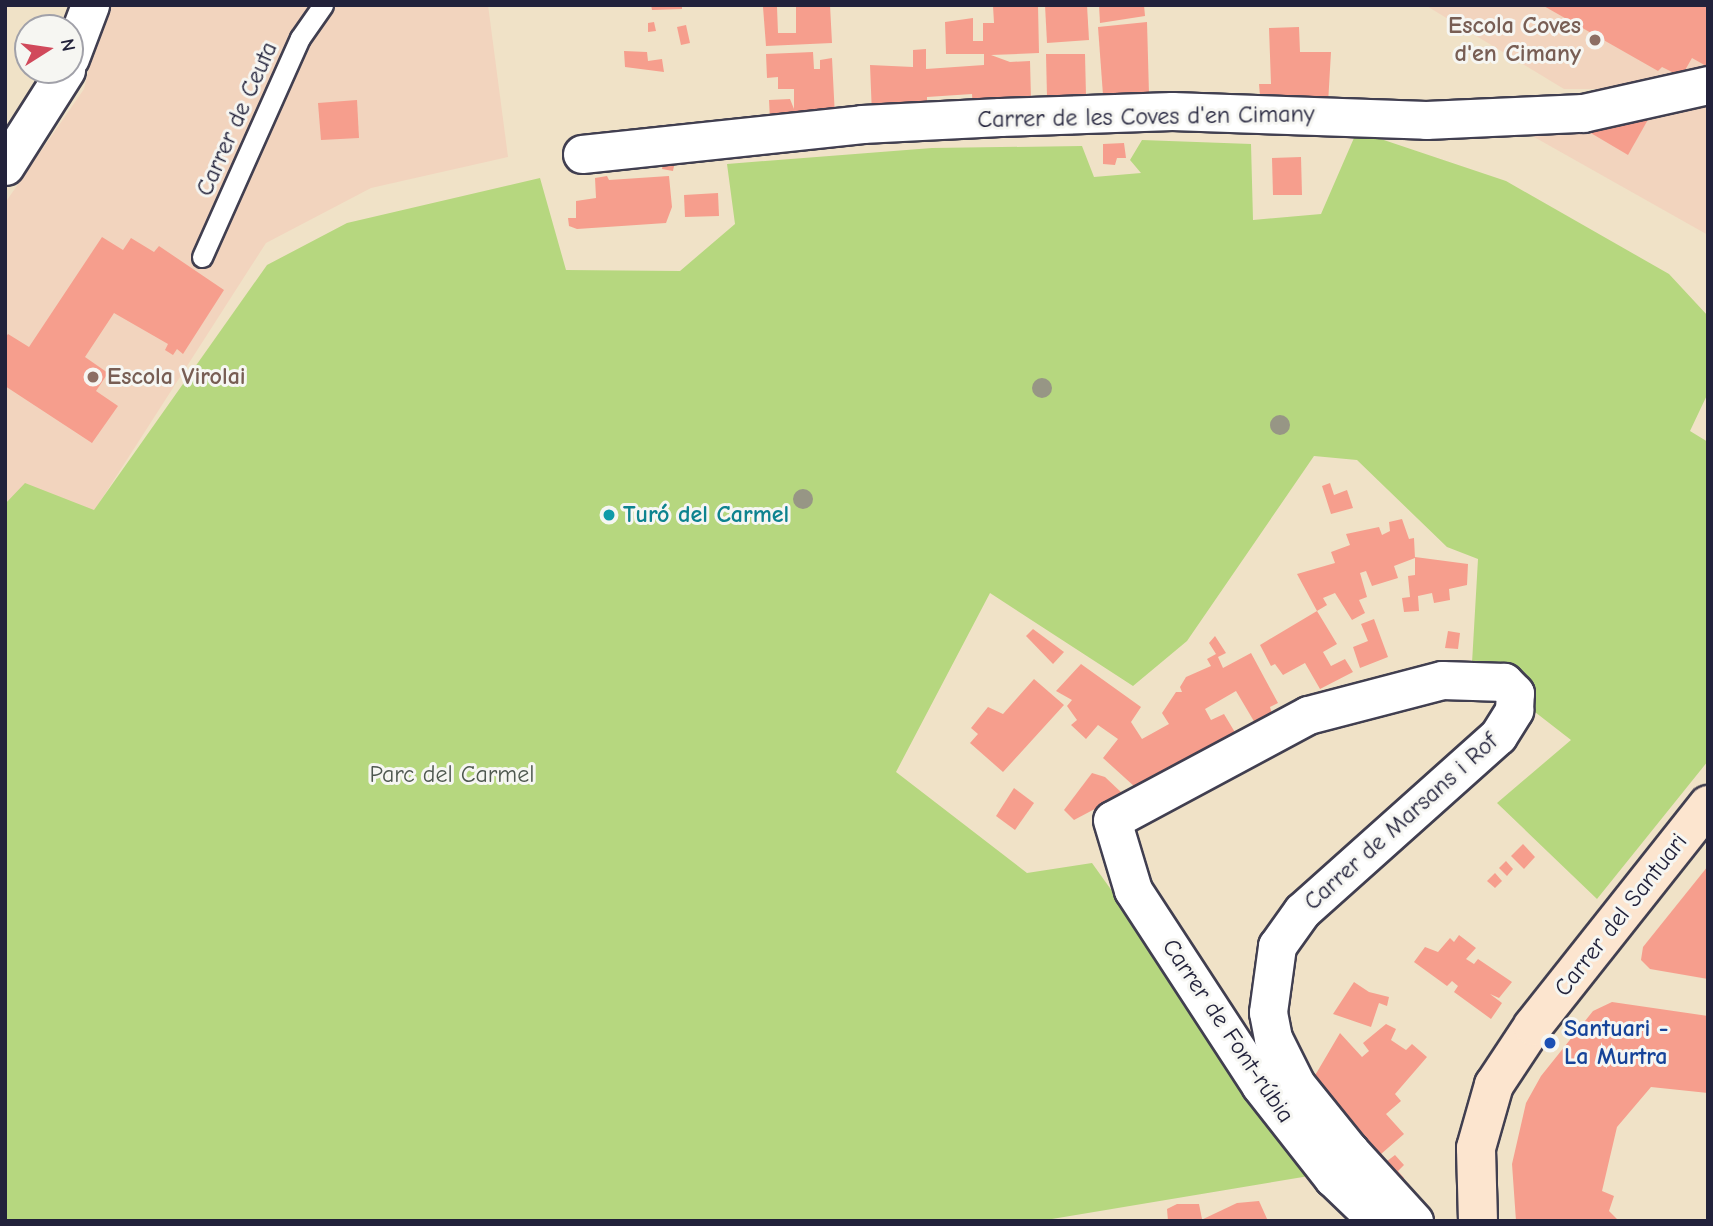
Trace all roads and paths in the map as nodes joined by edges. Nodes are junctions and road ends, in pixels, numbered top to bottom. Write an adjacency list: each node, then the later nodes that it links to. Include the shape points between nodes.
1 (323, 5): 6 (lane, Carrer de Ceuta, via 300,38)
2 (57, 84): 5 (street)
3 (1708, 85): 4 (street, Carrer de les Coves d'en Cimany, via 1583,113 1426,120 1172,111 1000,117 862,124)
4 (582, 154)
5 (5, 166)
6 (202, 257)
7 (1708, 805): 12 (street, Carrer del Santuari, via 1533,1026 1494,1085 1476,1148)
8 (1112, 820): 9 (street, Carrer de Font-rúbia, via 1133,890 1260,1085); 9 (street, Carrer de Marsans i Rof, via 1308,715 1442,680 1504,682 1516,694 1514,710 1498,736 1302,911 1277,946 1268,1013 1273,1038)
9 (1342, 1164): 10 (street, Carrer de Font-rúbia); 11 (street, Carrer de Marsans i Rof)
10 (1378, 1221)
11 (1414, 1221)
12 (1478, 1221)

